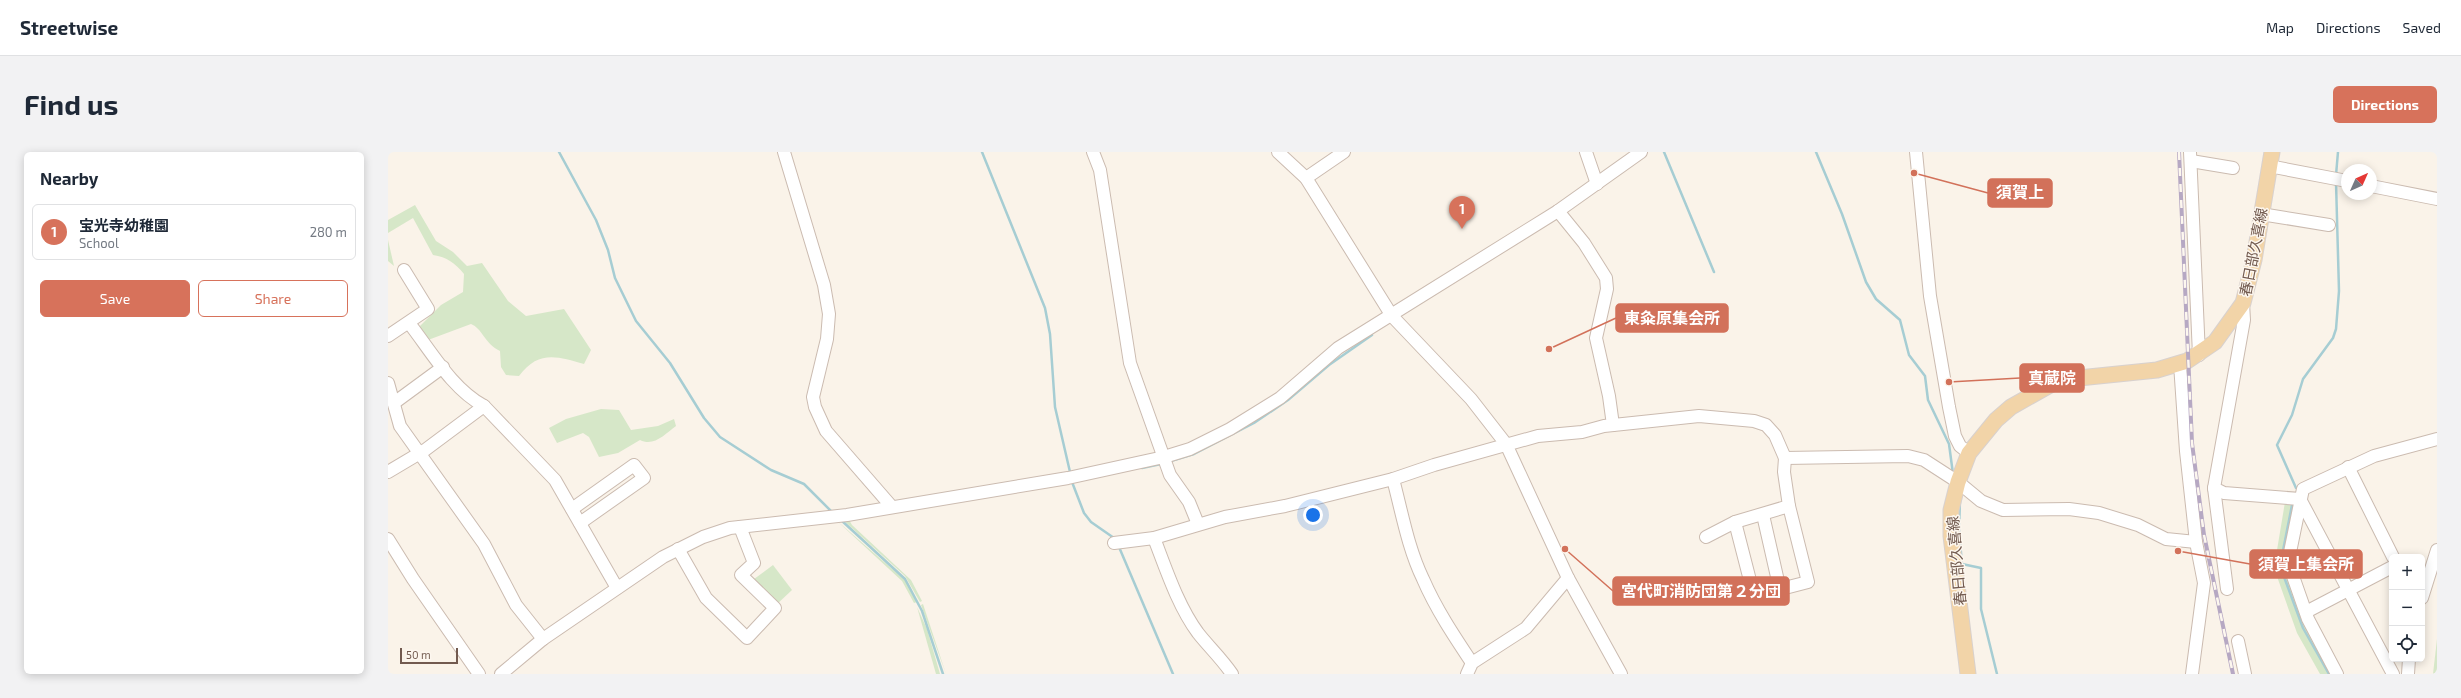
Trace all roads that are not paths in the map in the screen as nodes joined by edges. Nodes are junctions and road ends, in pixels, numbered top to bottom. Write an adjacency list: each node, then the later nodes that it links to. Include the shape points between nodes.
1 (784, 152): 44 (street, via 824,285 829,314 827,339 813,397 815,407 826,431)
2 (1093, 152): 35 (street, via 1100,170 1130,363)
3 (1278, 152): 11 (street)
4 (1344, 152): 11 (street)
5 (1586, 152): 13 (street)
6 (1641, 152): 13 (street)
7 (1916, 152): 33 (street, via 1930,296 1949,407 1955,436 1960,446)
8 (2191, 156): 10 (street); 24 (street)
9 (2270, 159): 12 (street); 17 (main road, 春日部久喜線)
10 (2233, 168)
11 (1306, 178): 21 (street)
12 (2341, 179)
13 (1597, 184): 16 (street, via 1566,200)
14 (2377, 187): 15 (street)
15 (2437, 199)
16 (1558, 212): 21 (street, via 1415,299); 30 (street, via 1584,243 1606,278 1607,289 1596,338)
17 (2261, 214): 18 (street); 20 (main road, 春日部久喜線)
18 (2329, 225)
19 (404, 270): 22 (street, via 428,309)
20 (2243, 303): 24 (main road, 春日部久喜線, via 2226,329); 41 (street, via 2244,320)
21 (1392, 316): 32 (street, via 1471,399); 35 (street, via 1338,348 1280,398 1190,449)
22 (409, 323): 23 (street); 26 (street)
23 (388, 336)
24 (2199, 355): 25 (main road, 春日部久喜線)
25 (2180, 364): 33 (main road, 春日部久喜線, via 2157,370 2069,379 2050,385 2011,407 1996,420); 54 (street)
26 (443, 367): 28 (street); 29 (street, via 469,398)
27 (388, 383): 28 (street)
28 (394, 403): 34 (street, via 400,426)
29 (484, 406): 34 (street); 45 (street, via 555,480)
30 (1613, 425): 32 (street, via 1582,432 1538,436); 36 (street, via 1699,416 1754,421 1766,425 1775,435)
31 (2437, 439): 37 (street, via 2374,456)
32 (1506, 444): 39 (street); 60 (street)
33 (1969, 453): 40 (main road, 春日部久喜線)
34 (418, 454): 38 (street); 67 (street, via 450,494 484,544 516,605)
35 (1164, 457): 44 (street, via 1068,478); 49 (street, via 1173,481 1184,494)
36 (1785, 458): 40 (street, via 1908,456 1924,460); 43 (street, via 1784,472)
37 (2348, 467): 42 (street, via 2303,489); 58 (street)
38 (388, 472)
39 (1393, 480): 49 (street); 70 (street, via 1422,579)
40 (1958, 482): 54 (street, via 1981,501 2003,510 2069,509 2099,513 2138,525 2166,539); 75 (main road, 春日部久喜線, via 1951,510 1951,536)
41 (2214, 488): 42 (street, via 2224,492); 62 (street)
42 (2300, 499): 64 (street); 66 (street, via 2288,562)
43 (1790, 506): 46 (street); 63 (street, via 1808,582)
44 (892, 507): 50 (street, via 847,515)
45 (572, 509): 47 (street); 47 (street, via 634,465 644,478)
46 (1763, 515): 48 (street); 63 (street)
47 (580, 522): 61 (street)
48 (1735, 522): 51 (street); 63 (street, via 1754,596)
49 (1198, 524): 52 (street)
50 (740, 526): 56 (street, via 703,537); 56 (street, via 754,563 741,575 775,608 747,638 706,598)
51 (1706, 537)
52 (1154, 538): 55 (street); 73 (street, via 1186,612 1198,633)
53 (388, 539): 71 (street)
54 (2196, 542): 76 (street, via 2204,583)
55 (1114, 543)
56 (678, 550): 61 (street, via 664,556)
57 (2437, 550): 65 (street)
58 (2392, 554)
59 (2389, 569): 64 (street)
60 (1568, 578): 70 (street, via 1526,628); 74 (street)
61 (617, 588): 67 (street)
62 (2227, 589)
63 (1780, 590)
64 (2349, 590): 66 (street); 79 (street)
65 (2424, 590)
66 (2306, 612): 78 (street)
67 (543, 639): 72 (street)
68 (2238, 641): 77 (street)
69 (2409, 667): 80 (street)
70 (1470, 669)
71 (478, 674)
72 (501, 674)
73 (1232, 674)
74 (1621, 674)
75 (1968, 674)
76 (2192, 674)
77 (2245, 674)
78 (2337, 674)
79 (2393, 674)
80 (2396, 674)

